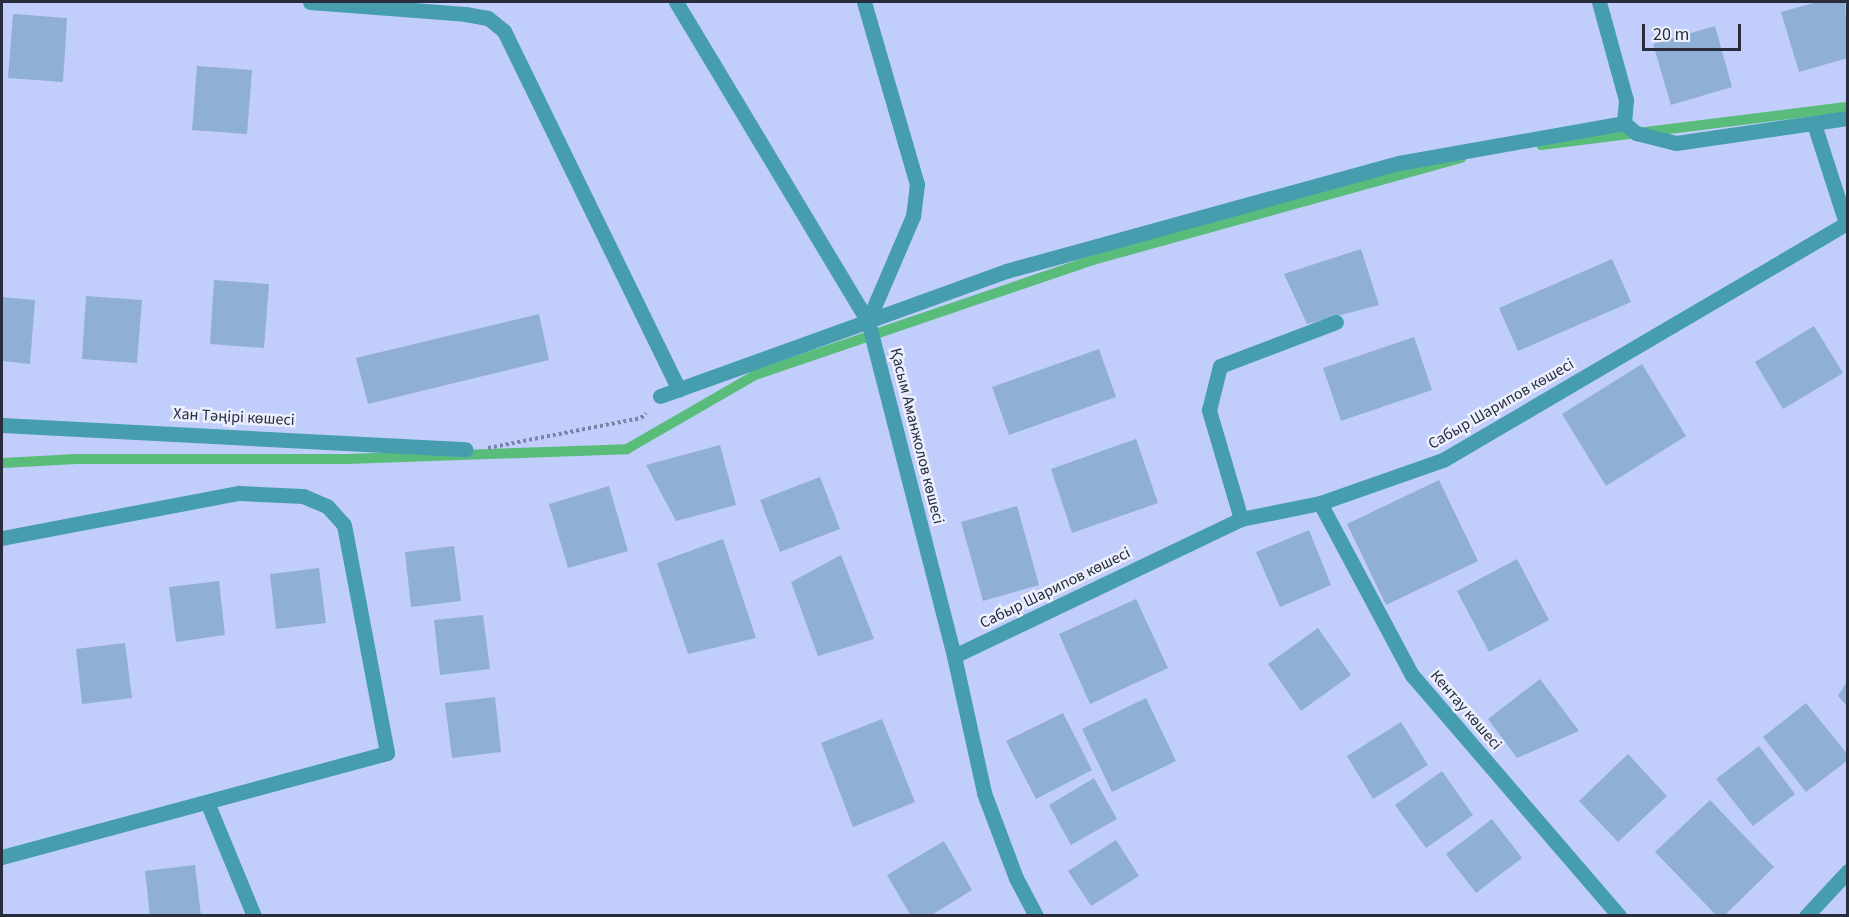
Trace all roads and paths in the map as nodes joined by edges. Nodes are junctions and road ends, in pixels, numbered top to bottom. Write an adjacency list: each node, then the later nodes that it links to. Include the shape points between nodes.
1 (310, 2): 11 (street, via 465,14 488,18 504,31)
2 (676, 2): 10 (street, Қасым Аманжолов көшесі)
3 (864, 2): 10 (street, via 917,184 913,216)
4 (1599, 2): 6 (street, via 1626,100)
5 (1848, 118): 7 (street)
6 (1624, 123): 7 (street, via 1635,133 1676,143); 10 (street, via 1399,163 1006,271)
7 (1814, 124): 8 (street)
8 (1847, 223): 15 (street, Сабыр Шарипов көшесі, via 1443,460)
9 (1336, 322): 16 (street, via 1220,366 1209,410)
10 (869, 326): 11 (street); 18 (street, Қасым Аманжолов көшесі)
11 (679, 390): 12 (street)
12 (660, 396): 14 (path, via 641,418 503,447)
13 (2, 425): 14 (street, Хан Тәңірі көшесі)
14 (465, 449)
15 (1320, 503): 16 (street, Сабыр Шарипов көшесі); 24 (street, Кентау көшесі, via 1412,675)
16 (1241, 519): 18 (street, Сабыр Шарипов көшесі)
17 (2, 538): 19 (street, via 239,493 303,496 327,506 344,525 387,753)
18 (954, 656): 23 (street, Қасым Аманжолов көшесі, via 984,793 1016,878)
19 (207, 802): 20 (street); 22 (street)
20 (2, 857)
21 (1848, 871): 25 (street)
22 (254, 915)
23 (1036, 915)
24 (1619, 915)
25 (1806, 915)

